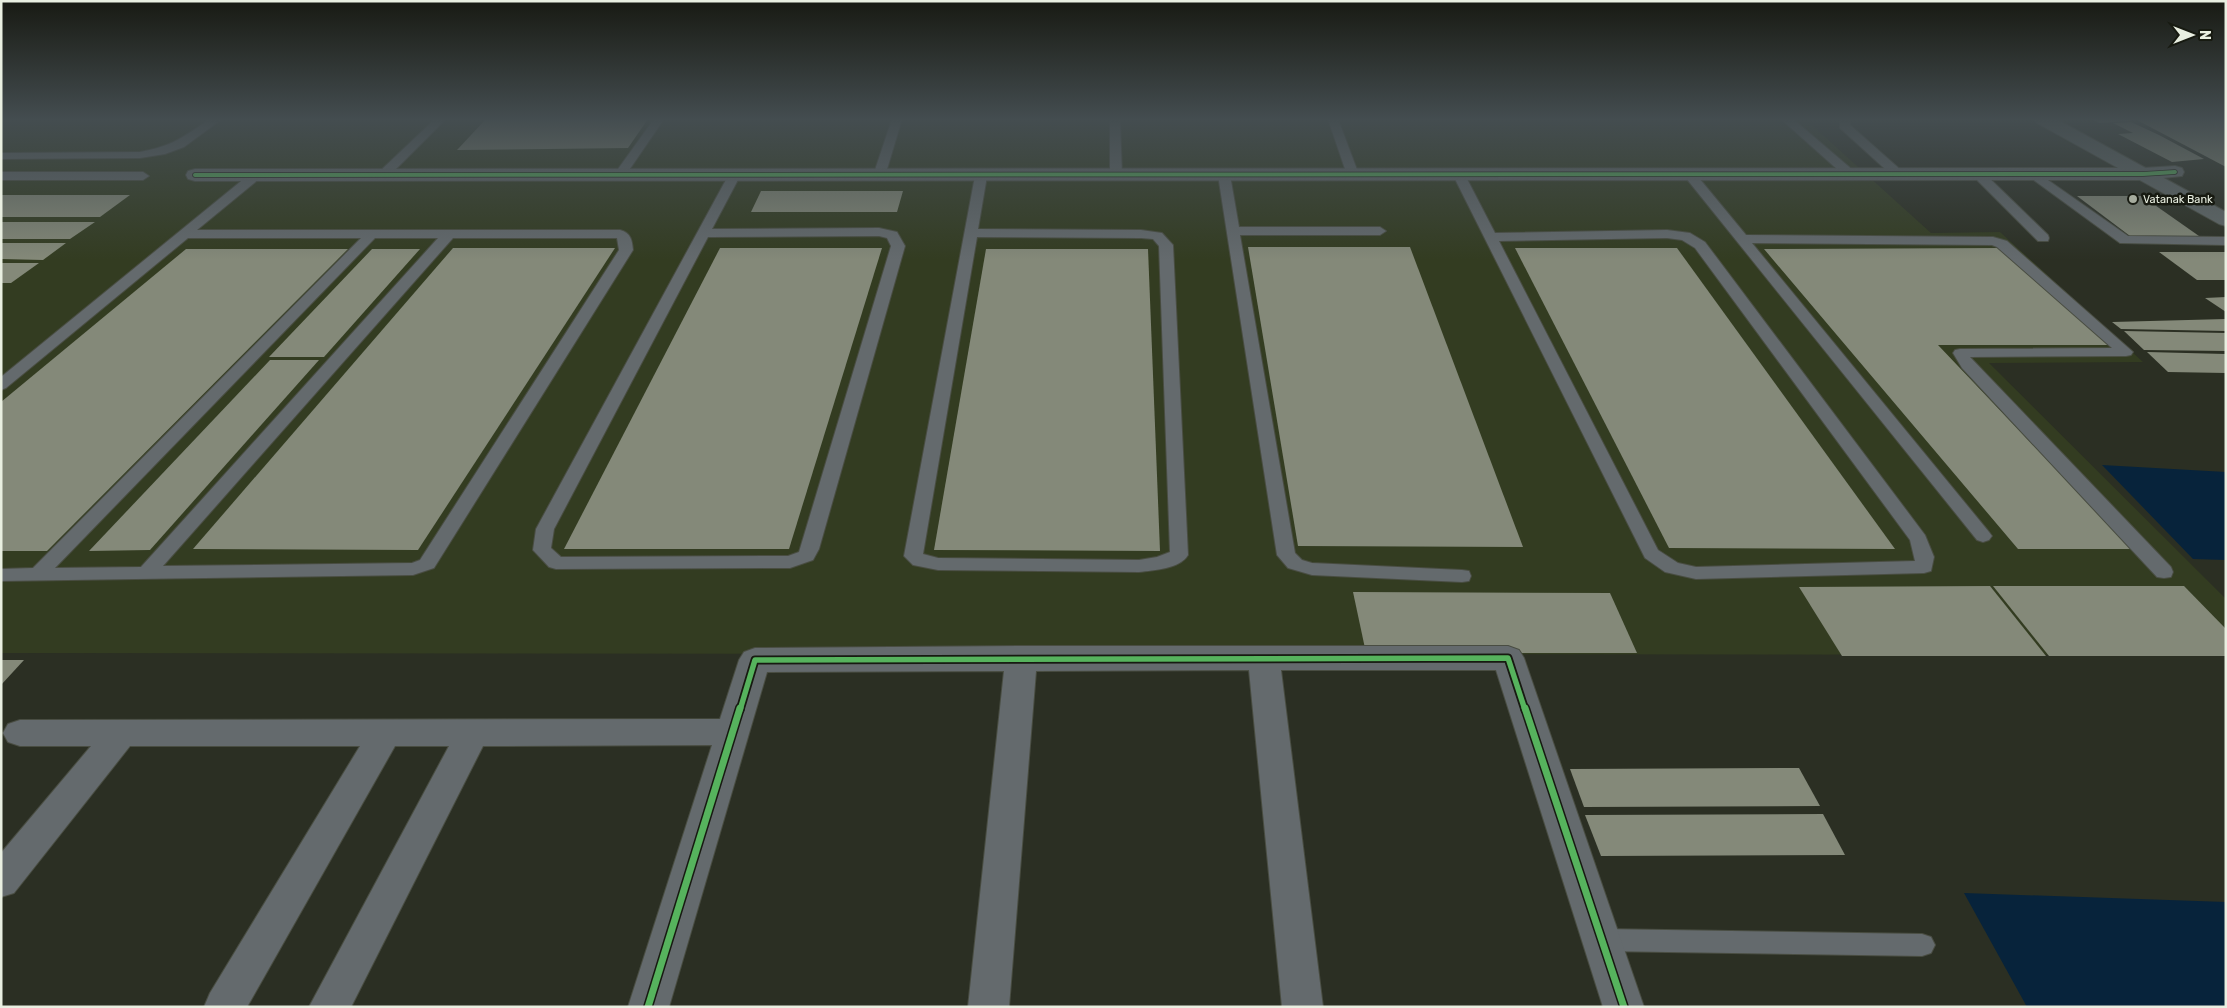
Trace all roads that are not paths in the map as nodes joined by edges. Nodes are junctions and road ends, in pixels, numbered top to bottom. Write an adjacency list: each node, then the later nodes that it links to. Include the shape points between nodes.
1 (392, 166): 25 (lane)
2 (626, 166): 26 (lane)
3 (882, 166): 28 (lane)
4 (1116, 166): 13 (lane)
5 (1350, 166): 15 (lane)
6 (1841, 166): 18 (lane)
7 (1889, 166): 19 (lane)
8 (2129, 166): 11 (main road)
9 (2163, 166): 10 (main road)
10 (2174, 172): 11 (street); 30 (main road)
11 (2143, 174): 21 (street); 31 (main road)
12 (195, 175): 24 (street)
13 (1116, 175): 14 (street); 29 (street)
14 (1224, 175): 15 (street); 32 (lane)
15 (1353, 175): 16 (street)
16 (1459, 175): 17 (street); 39 (lane)
17 (1690, 175): 18 (street); 41 (lane)
18 (1851, 175): 19 (street)
19 (1899, 175): 20 (street)
20 (1979, 175): 21 (street); 40 (lane)
21 (2035, 175): 42 (lane, via 2126,240)
22 (1, 176): 23 (lane)
23 (143, 176)
24 (255, 176): 25 (street); 35 (lane)
25 (382, 176): 26 (street)
26 (619, 176): 27 (street)
27 (734, 176): 28 (street); 34 (lane)
28 (879, 176): 29 (street)
29 (981, 176): 38 (lane)
30 (2209, 190)
31 (2226, 220)
32 (1232, 231): 33 (lane); 49 (lane, via 1286,556 1295,564 1312,569)
33 (1380, 231)
34 (704, 233): 34 (lane, via 545,529 542,550 556,563 790,562 806,556 810,549 898,246 892,235 879,232)
35 (185, 234): 36 (lane); 43 (lane)
36 (372, 234): 37 (lane); 47 (lane)
37 (449, 234): 46 (lane); 46 (lane, via 620,234 625,239 626,250 427,564 413,569)
38 (970, 234): 38 (lane, via 912,556 938,564 1139,566 1179,556 1166,245 1157,236 1141,234)
39 (1491, 237): 39 (lane, via 1650,554 1668,568 1696,573 1924,568 1925,557 1919,540 1700,245 1685,236 1666,234)
40 (2043, 238)
41 (1742, 239): 44 (lane); 45 (lane, via 1992,241 2002,244 2126,352 1960,353 1967,365)
42 (2226, 242)
43 (1, 385)
44 (1983, 536)
45 (2164, 572)
46 (146, 573): 47 (lane)
47 (37, 575): 48 (lane)
48 (1, 576)
49 (1462, 576)
50 (1021, 658): 51 (street); 55 (street, via 755,660); 63 (street)
51 (1264, 658): 58 (street, via 1508,658); 64 (street)
52 (122, 732): 53 (street); 56 (street); 57 (street)
53 (386, 732): 54 (street); 60 (street)
54 (473, 732): 55 (street); 61 (street)
55 (733, 732): 62 (street)
56 (20, 733)
57 (1, 881)
58 (1602, 940): 59 (lane); 65 (street)
59 (1922, 945)
60 (224, 1007)
61 (329, 1007)
62 (648, 1007)
63 (988, 1007)
64 (1303, 1007)
65 (1624, 1007)

